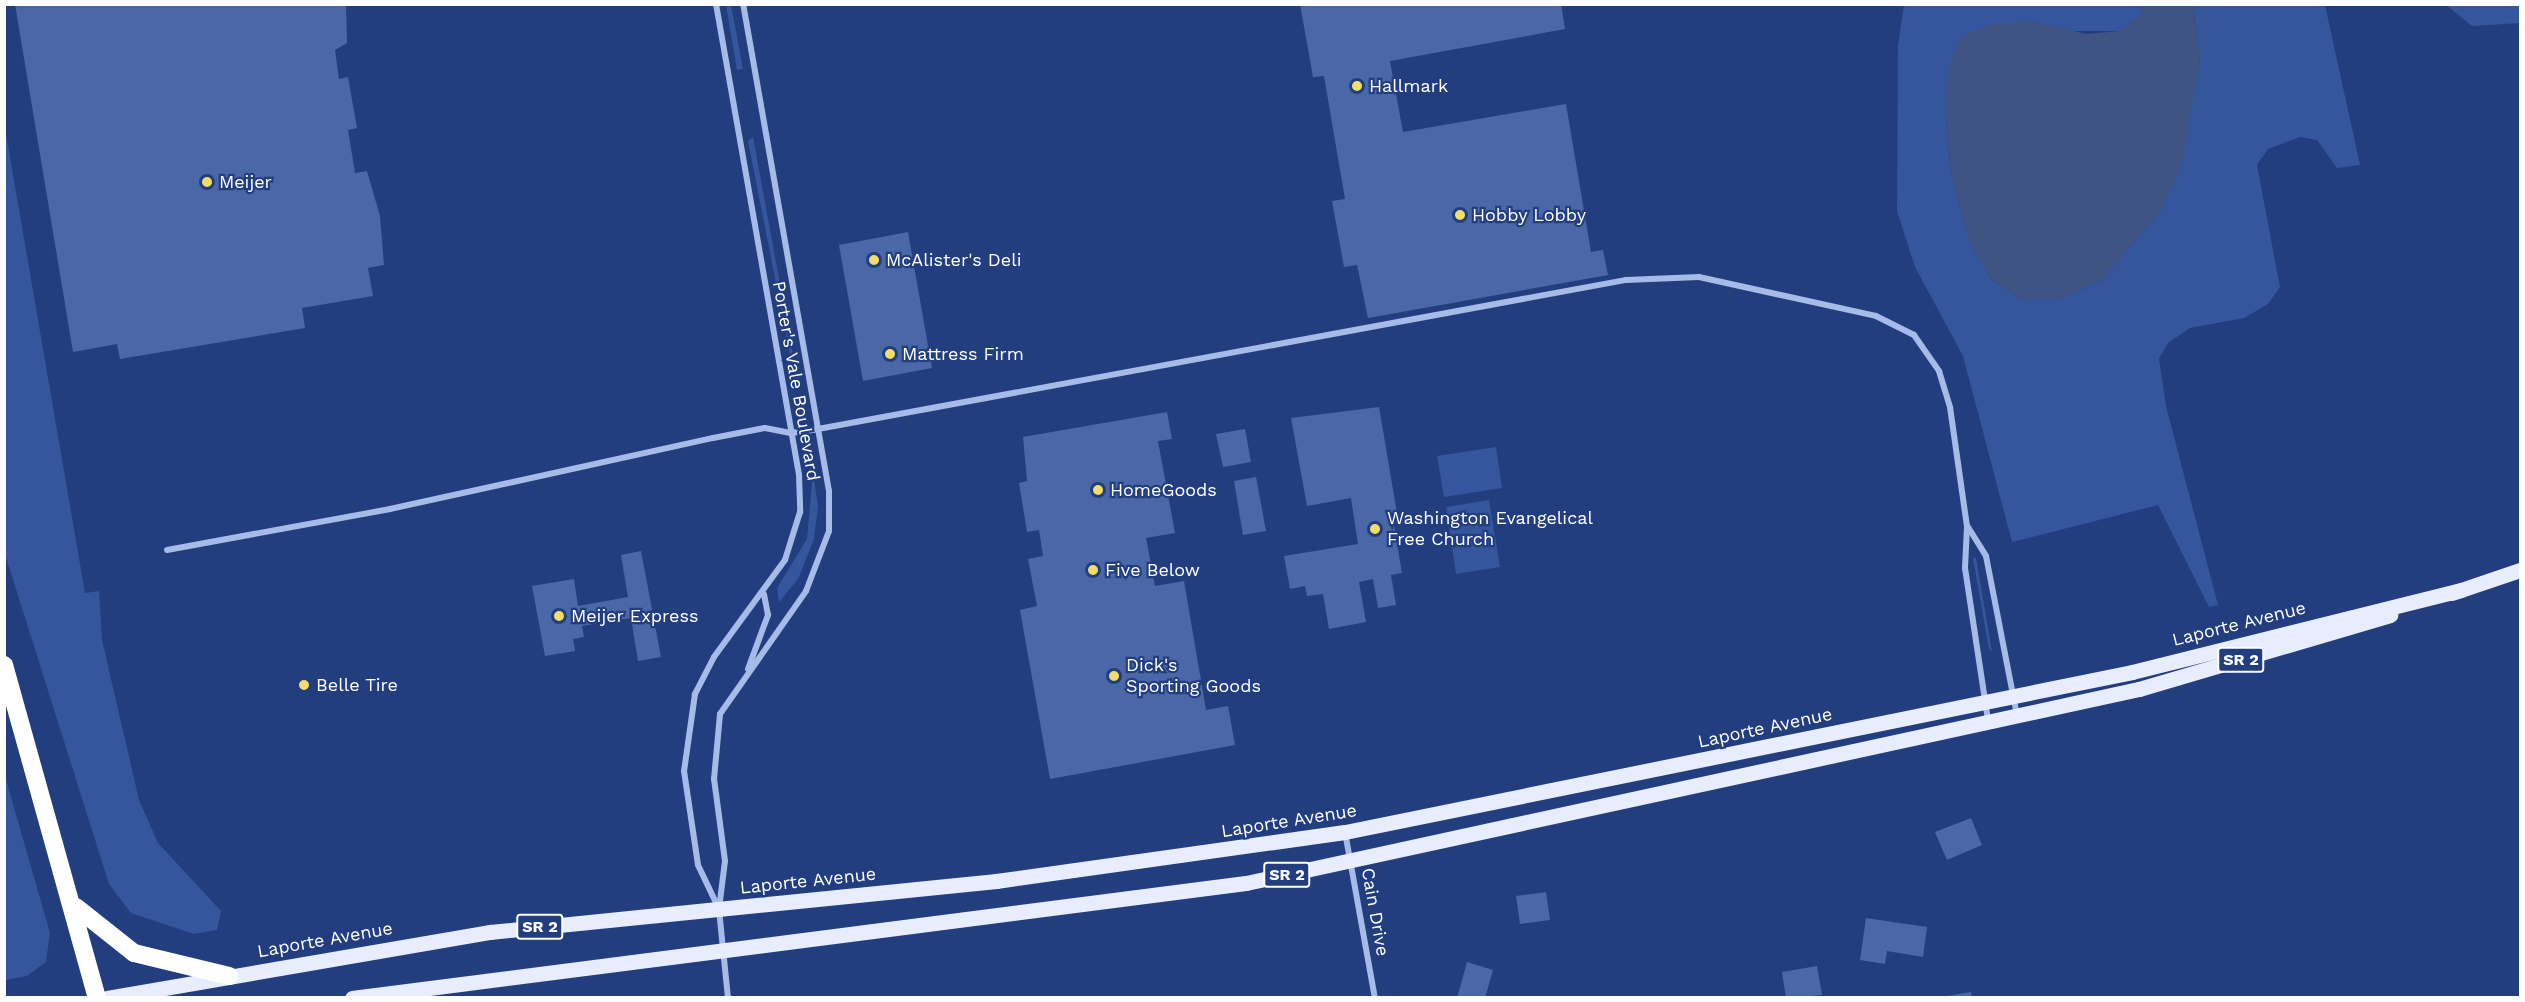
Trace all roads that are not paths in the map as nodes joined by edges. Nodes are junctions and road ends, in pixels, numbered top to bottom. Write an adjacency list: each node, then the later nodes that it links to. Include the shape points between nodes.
1 (716, 4): 4 (street, Porter's Vale Boulevard)
2 (744, 4): 3 (street, Porter's Vale Boulevard)
3 (818, 429): 4 (street); 5 (street, via 1626,280 1699,277 1876,316 1914,335 1938,371 1950,407); 11 (street, Porter's Vale Boulevard, via 829,491 829,531 806,591)
4 (792, 433): 6 (street, via 765,429 713,438 544,471 408,506); 9 (street, Porter's Vale Boulevard, via 800,512 796,536)
5 (1967, 527): 12 (street, via 1986,556); 13 (street, via 1965,568)
6 (167, 550)
7 (2520, 570): 8 (main road, Laporte Avenue / SR 2)
8 (2462, 590): 12 (main road, Laporte Avenue / SR 2); 14 (main road, Laporte Avenue / SR 2, via 2362,625 2161,683)
9 (764, 594): 11 (street, via 768,615); 19 (street, Porter's Vale Boulevard, via 714,657 695,694 687,734 684,771 698,865)
10 (4, 665): 18 (highway)
11 (746, 675): 19 (street, Porter's Vale Boulevard, via 720,714 714,745 725,861)
12 (2013, 697): 13 (main road, Laporte Avenue / SR 2); 14 (street)
13 (1985, 703): 15 (street); 16 (main road, Laporte Avenue / SR 2)
14 (2017, 717): 15 (main road, Laporte Avenue / SR 2)
15 (1989, 723): 17 (main road, Laporte Avenue / SR 2)
16 (1345, 832): 17 (street, Cain Drive); 19 (main road, Laporte Avenue / SR 2, via 1138,864)
17 (1352, 863): 20 (main road, Laporte Avenue / SR 2, via 1146,900); 26 (street, Cain Drive)
18 (75, 907): 21 (highway, via 134,953); 22 (highway)
19 (719, 909): 20 (street, Porter's Vale Boulevard); 21 (main road, Laporte Avenue / SR 2, via 490,932)
20 (724, 951): 24 (main road, Laporte Avenue / SR 2); 25 (street, Porter's Vale Boulevard)
21 (229, 976): 23 (main road, Laporte Avenue / SR 2)
22 (97, 998)
23 (107, 998)
24 (352, 998)
25 (728, 998)
26 (1375, 998)

